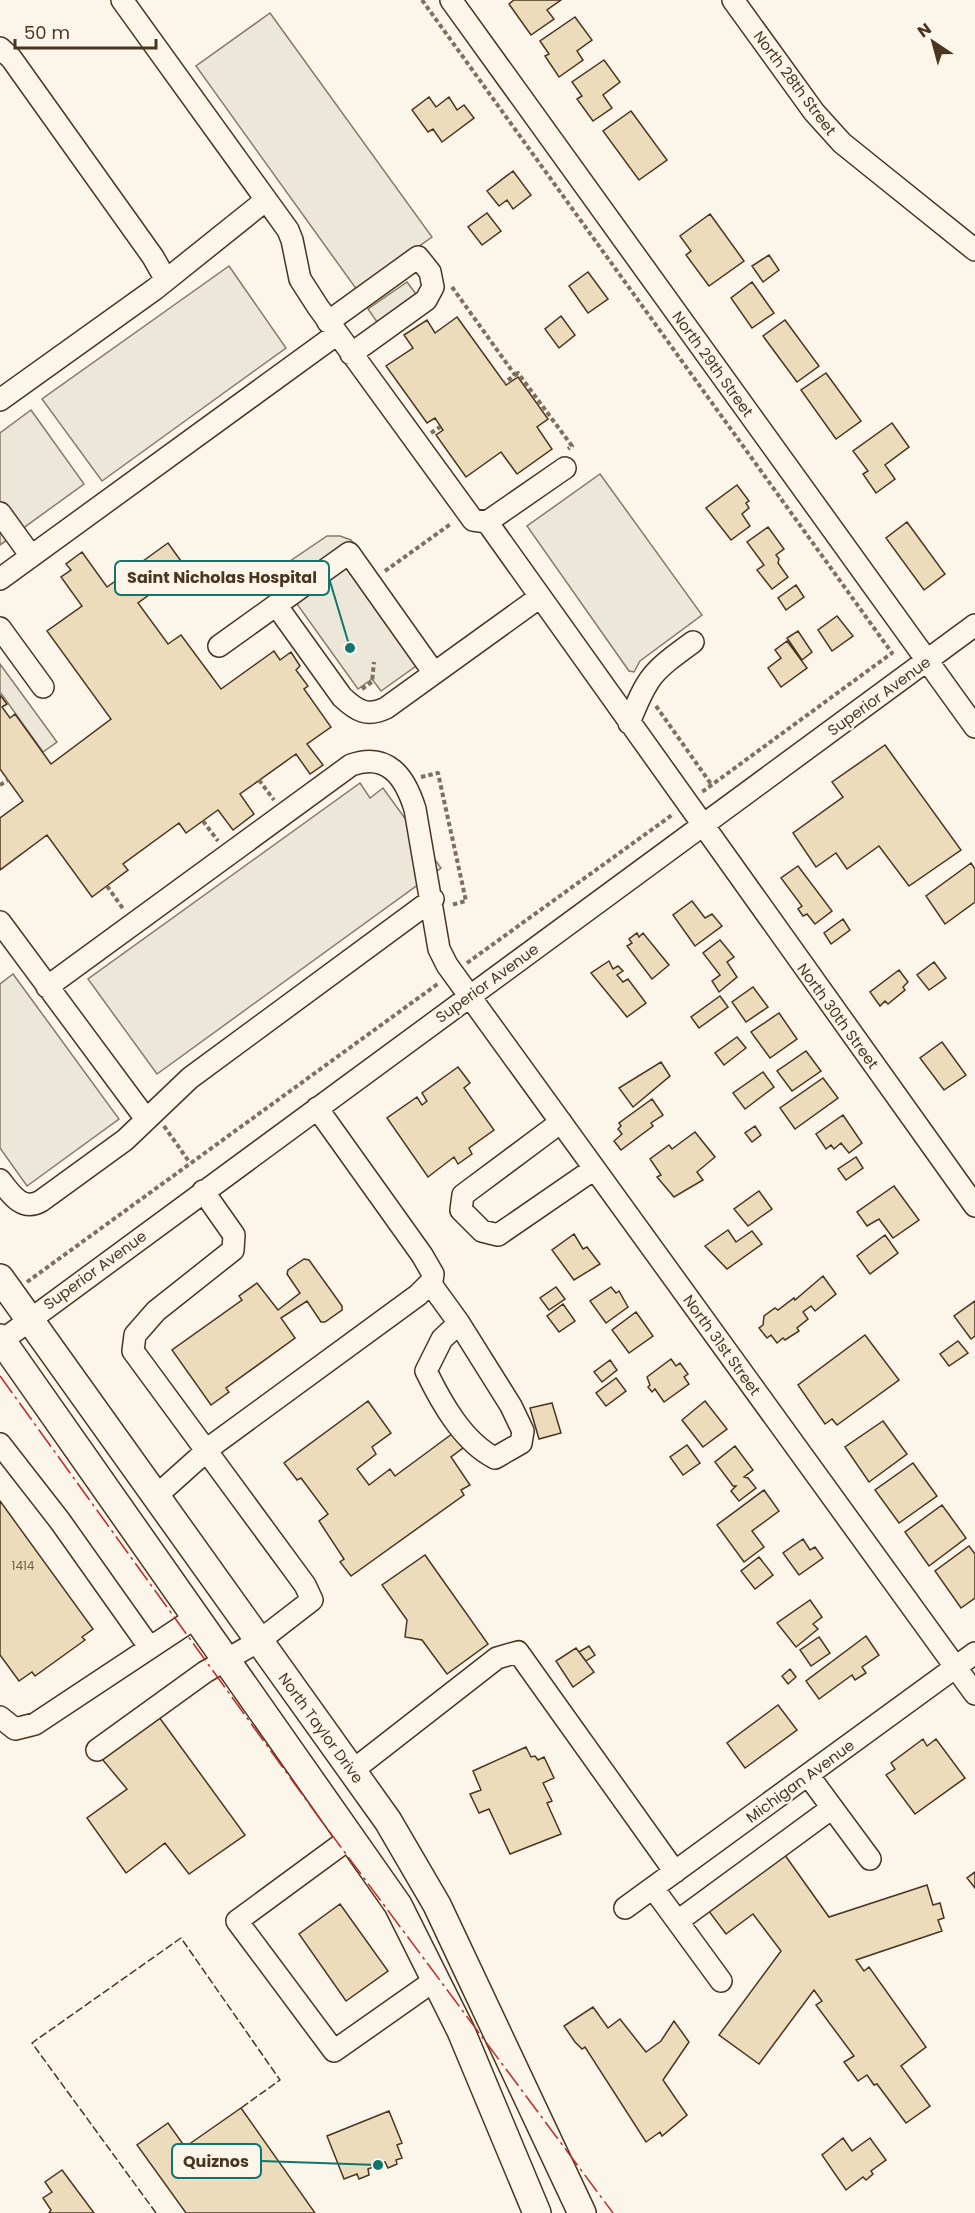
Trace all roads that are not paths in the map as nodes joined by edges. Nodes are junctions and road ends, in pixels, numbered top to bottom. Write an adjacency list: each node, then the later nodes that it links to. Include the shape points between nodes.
1 (122, 0): 5 (street)
2 (451, 0): 22 (street, North 29th Street)
3 (733, 0): 6 (street, North 28th Street, via 814,112 842,143)
4 (0, 48): 7 (street)
5 (266, 200): 7 (street); 8 (street, via 288,230 300,279)
6 (975, 250)
7 (166, 280): 10 (street)
8 (332, 328): 9 (street); 9 (street, via 418,257 433,279 430,296); 14 (street)
9 (351, 354): 13 (street, via 466,513 473,520)
10 (0, 400)
11 (564, 460): 13 (street)
12 (0, 513): 14 (street)
13 (487, 522): 16 (street, North 30th Street)
14 (31, 556): 15 (street)
15 (0, 579)
16 (540, 597): 23 (street); 25 (street, North 30th Street)
17 (276, 605): 21 (street); 23 (street, via 346,701 363,713 375,713); 23 (street, via 349,553)
18 (975, 626): 22 (street, Superior Avenue)
19 (0, 628): 24 (street)
20 (693, 642): 25 (street, via 655,670)
21 (219, 646)
22 (927, 661): 26 (street, North 29th Street); 27 (street, Superior Avenue)
23 (435, 673)
24 (43, 687)
25 (629, 723): 27 (street, North 30th Street)
26 (975, 727)
27 (702, 826): 32 (street, Superior Avenue); 39 (street, North 30th Street)
28 (439, 903): 31 (street, North 31st Street, via 407,788 391,768 364,760 351,765); 32 (street, North 31st Street, via 439,949 461,967); 34 (street, via 190,1078)
29 (0, 922): 30 (street)
30 (8, 950): 31 (street)
31 (46, 987): 34 (street)
32 (470, 996): 33 (street, Superior Avenue); 35 (street, North 31st Street)
33 (317, 1108): 38 (street, Superior Avenue); 41 (street, via 422,1255 433,1274)
34 (146, 1119): 37 (street, via 124,1140 36,1204 20,1202)
35 (561, 1122): 36 (street, North 31st Street); 36 (street, via 463,1195 461,1210 482,1231 498,1236)
36 (594, 1168): 53 (street, North 31st Street)
37 (0, 1180)
38 (203, 1191): 42 (street, Superior Avenue); 46 (street, via 234,1235 233,1250 156,1311 135,1335 133,1351)
39 (975, 1206)
40 (9, 1277): 42 (main road, North Taylor Drive)
41 (430, 1283): 43 (street); 46 (street)
42 (30, 1318): 44 (street, Superior Avenue); 47 (main road, North Taylor Drive)
43 (459, 1323): 43 (street, via 442,1340 426,1371 462,1429 480,1450 495,1458 521,1443 523,1431)
44 (1, 1340): 48 (main road)
45 (0, 1444): 50 (street)
46 (205, 1451): 47 (street); 49 (street, via 312,1596 306,1606)
47 (155, 1497): 49 (main road, North Taylor Drive)
48 (195, 1618): 50 (street); 52 (main road)
49 (259, 1641): 52 (street); 57 (main road, North Taylor Drive)
50 (150, 1648): 55 (street, via 35,1724 15,1729)
51 (975, 1653): 53 (street, Michigan Avenue)
52 (225, 1661): 56 (street); 60 (main road)
53 (955, 1667): 54 (street, North 31st Street); 58 (street, Michigan Avenue)
54 (975, 1694)
55 (0, 1718)
56 (97, 1750)
57 (352, 1771): 62 (street, via 497,1658 518,1652); 71 (main road, North Taylor Drive, via 388,1821 437,1905)
58 (808, 1775): 59 (street); 62 (street, Michigan Avenue)
59 (832, 1808): 61 (street); 65 (street)
60 (350, 1838): 66 (main road, via 398,1905); 66 (street, via 237,1921 334,2051)
61 (870, 1859)
62 (675, 1872): 63 (street, Michigan Avenue)
63 (653, 1888): 64 (street, Michigan Avenue); 65 (street)
64 (625, 1908)
65 (678, 1921): 67 (street)
66 (435, 1980): 68 (main road)
67 (721, 1982)
68 (520, 2172): 69 (main road); 70 (main road)
69 (526, 2213)
70 (537, 2213)
71 (582, 2213)

